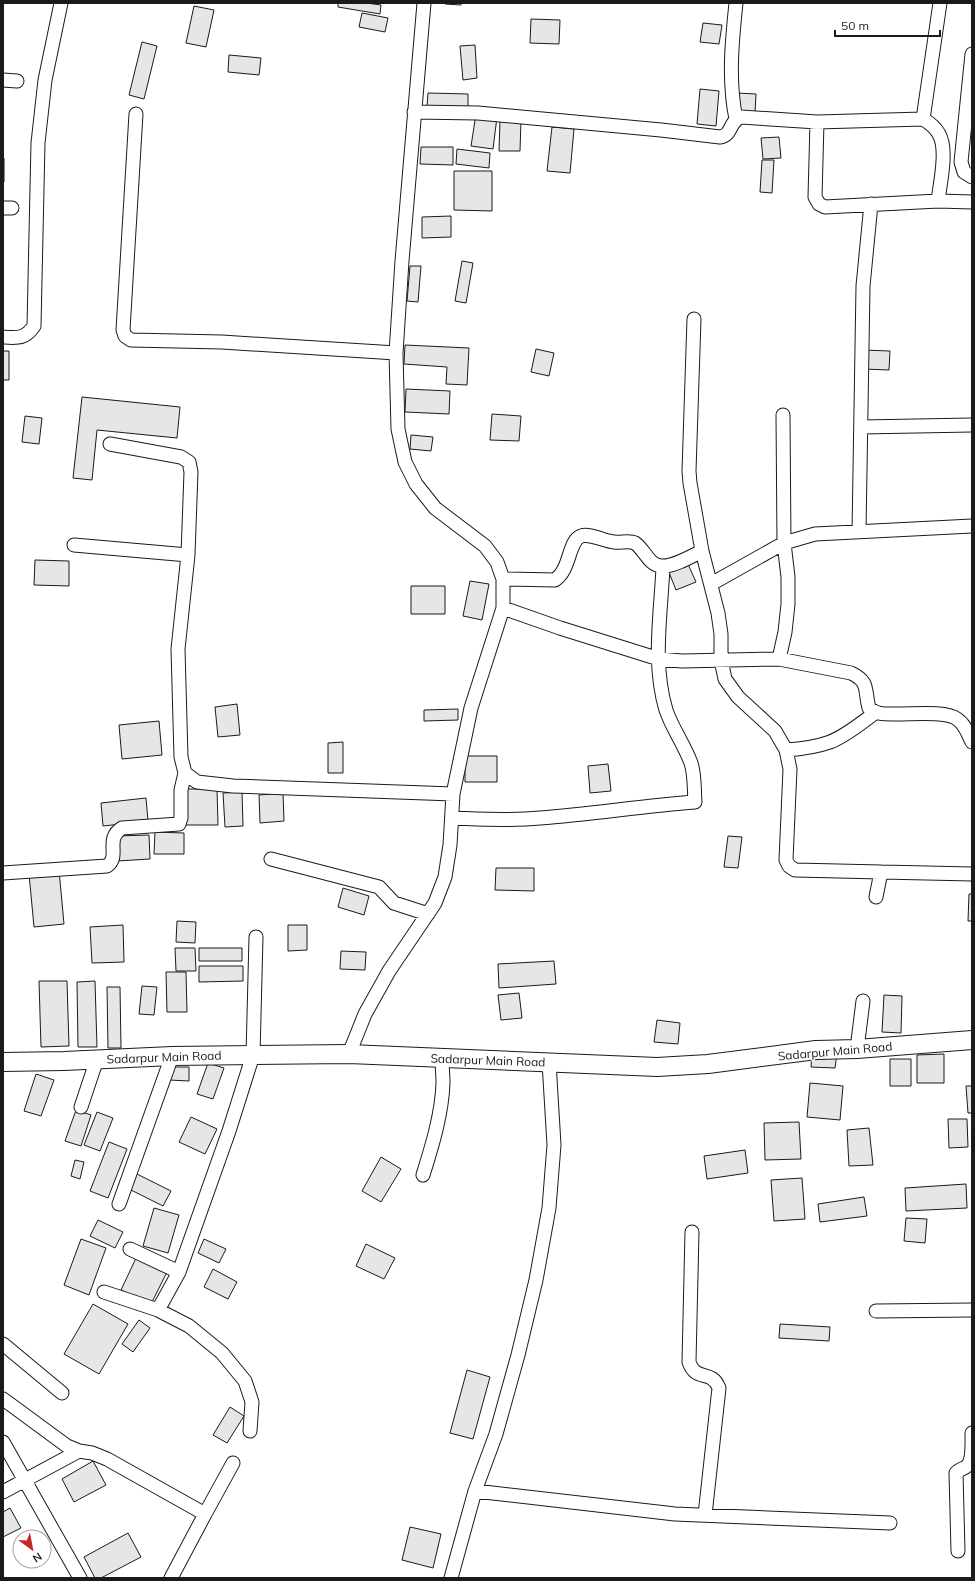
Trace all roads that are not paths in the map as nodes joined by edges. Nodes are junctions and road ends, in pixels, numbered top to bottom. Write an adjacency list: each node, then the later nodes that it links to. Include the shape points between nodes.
1 (61, 3): 18 (street, via 44,80 38,144 34,326 29,333 19,338)
2 (424, 3): 8 (street)
3 (736, 3): 10 (street, via 732,102)
4 (940, 3): 11 (street)
5 (972, 58): 13 (street, via 961,162 964,172)
6 (3, 80): 7 (street)
7 (17, 81)
8 (414, 112): 10 (street, via 478,113 720,137 729,132); 19 (street)
9 (136, 114): 19 (street, via 123,330 125,336 131,340 222,342)
10 (736, 119): 12 (street, via 742,117)
11 (923, 120): 12 (street); 14 (street, via 933,125 940,134 943,150)
12 (817, 122): 16 (street, via 815,197 819,204 825,207)
13 (972, 177)
14 (938, 201): 15 (street); 16 (street)
15 (972, 202)
16 (871, 204): 22 (street, via 863,286)
17 (694, 319): 28 (street, via 689,471)
18 (3, 337)
19 (396, 353): 31 (street, via 398,429 405,462 416,484 435,508 485,546 497,562)
20 (783, 415): 26 (street)
21 (972, 425): 22 (street)
22 (861, 427): 25 (street)
23 (110, 444): 29 (street, via 181,456 188,462 191,472)
24 (972, 526): 25 (street)
25 (859, 532): 26 (street, via 815,534)
26 (784, 543): 32 (street); 35 (street, via 788,604)
27 (74, 545): 29 (street)
28 (702, 551): 30 (street); 32 (street)
29 (188, 555): 40 (street, via 178,649 181,757)
30 (663, 567): 31 (street, via 655,565 630,541 614,542 580,536 575,540 565,571 556,580); 34 (street)
31 (503, 579): 33 (street)
32 (711, 584): 36 (street, via 721,634)
33 (503, 608): 34 (street); 41 (street, via 471,708)
34 (659, 659): 36 (street); 42 (street, via 661,689 666,711 691,764 695,802 539,818)
35 (779, 659): 36 (street); 37 (street, via 851,673 860,678 865,686 869,708)
36 (721, 660): 39 (street, via 726,679 738,697 775,731)
37 (875, 713): 38 (street, via 944,714 957,718 966,728); 39 (street, via 831,742 811,748)
38 (972, 742)
39 (786, 750): 44 (street, via 790,768 786,860 789,866 795,870)
40 (185, 772): 41 (street, via 197,782 233,786); 45 (street, via 179,824 122,828 115,832 112,859 107,866)
41 (453, 794): 42 (street)
42 (452, 818): 48 (street, via 445,877 435,904)
43 (271, 859): 48 (street, via 379,887 394,903)
44 (881, 872): 46 (street); 47 (street)
45 (3, 873)
46 (972, 874)
47 (876, 897)
48 (428, 914): 53 (street, via 389,971 365,1014)
49 (256, 937): 54 (street)
50 (863, 1001): 52 (street)
51 (972, 1040): 52 (street, Sadarpur Main Road)
52 (857, 1049): 59 (street, Sadarpur Main Road, via 816,1050 708,1064 657,1067)
53 (349, 1054): 54 (street, Sadarpur Main Road); 56 (street, Sadarpur Main Road)
54 (253, 1055): 55 (street, Sadarpur Main Road); 65 (street)
55 (172, 1056): 57 (street, Sadarpur Main Road); 62 (street)
56 (442, 1058): 59 (street, Sadarpur Main Road); 61 (street, via 440,1110)
57 (97, 1059): 58 (street, Sadarpur Main Road); 60 (street)
58 (3, 1062)
59 (549, 1062): 80 (street, via 554,1145 549,1208 536,1280 518,1355 496,1434)
60 (81, 1107)
61 (423, 1175)
62 (118, 1204)
63 (692, 1232): 83 (street, via 689,1362 692,1370 716,1381 719,1388)
64 (130, 1249): 65 (street)
65 (179, 1272): 67 (street)
66 (104, 1292): 67 (street)
67 (158, 1310): 73 (street, via 189,1326 222,1353 245,1381 252,1402)
68 (876, 1310): 69 (street)
69 (972, 1310)
70 (3, 1344): 71 (street)
71 (62, 1393)
72 (3, 1399): 76 (street)
73 (250, 1431)
74 (972, 1433): 77 (street)
75 (3, 1442): 79 (street)
76 (79, 1452): 79 (street); 82 (street, via 92,1453 107,1459)
77 (971, 1458): 85 (street, via 970,1463 956,1473)
78 (233, 1463): 82 (street)
79 (25, 1480): 81 (street); 87 (street)
80 (476, 1491): 83 (street, via 675,1514); 88 (street)
81 (3, 1492)
82 (205, 1514): 86 (street)
83 (705, 1515): 84 (street)
84 (890, 1523)
85 (958, 1551)
86 (174, 1577)
87 (80, 1578)
88 (451, 1578)

